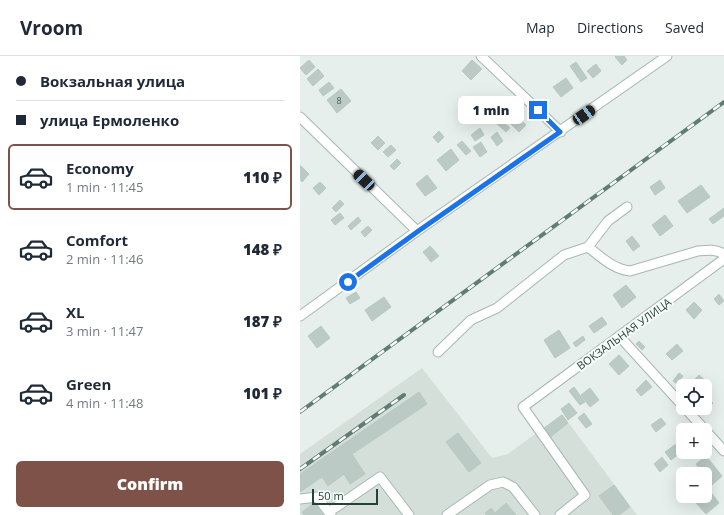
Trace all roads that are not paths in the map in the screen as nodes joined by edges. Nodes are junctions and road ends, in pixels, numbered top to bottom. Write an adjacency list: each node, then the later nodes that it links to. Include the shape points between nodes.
1 (481, 56): 4 (street)
2 (667, 56): 4 (street)
3 (300, 117): 6 (street)
4 (560, 132): 6 (street)
5 (627, 207): 7 (street, via 608,221)
6 (417, 232): 10 (street)
7 (588, 247): 8 (street, via 610,264 621,270 630,271 698,250 710,249); 12 (street, via 564,255 497,308 471,320)
8 (724, 254)
9 (724, 259): 11 (street, ВОКЗАЛЬНАЯ УЛИЦА)
10 (300, 316)
11 (620, 337): 13 (street); 21 (street, ВОКЗАЛЬНАЯ УЛИЦА, via 523,408 585,495)
12 (438, 352)
13 (676, 398)
14 (691, 415): 15 (street)
15 (724, 451)
16 (300, 499): 17 (street, via 317,497)
17 (330, 514): 18 (street, via 380,477)
18 (409, 515)
19 (448, 515): 20 (street, via 490,485 503,482 513,487)
20 (535, 515)
21 (560, 515)

